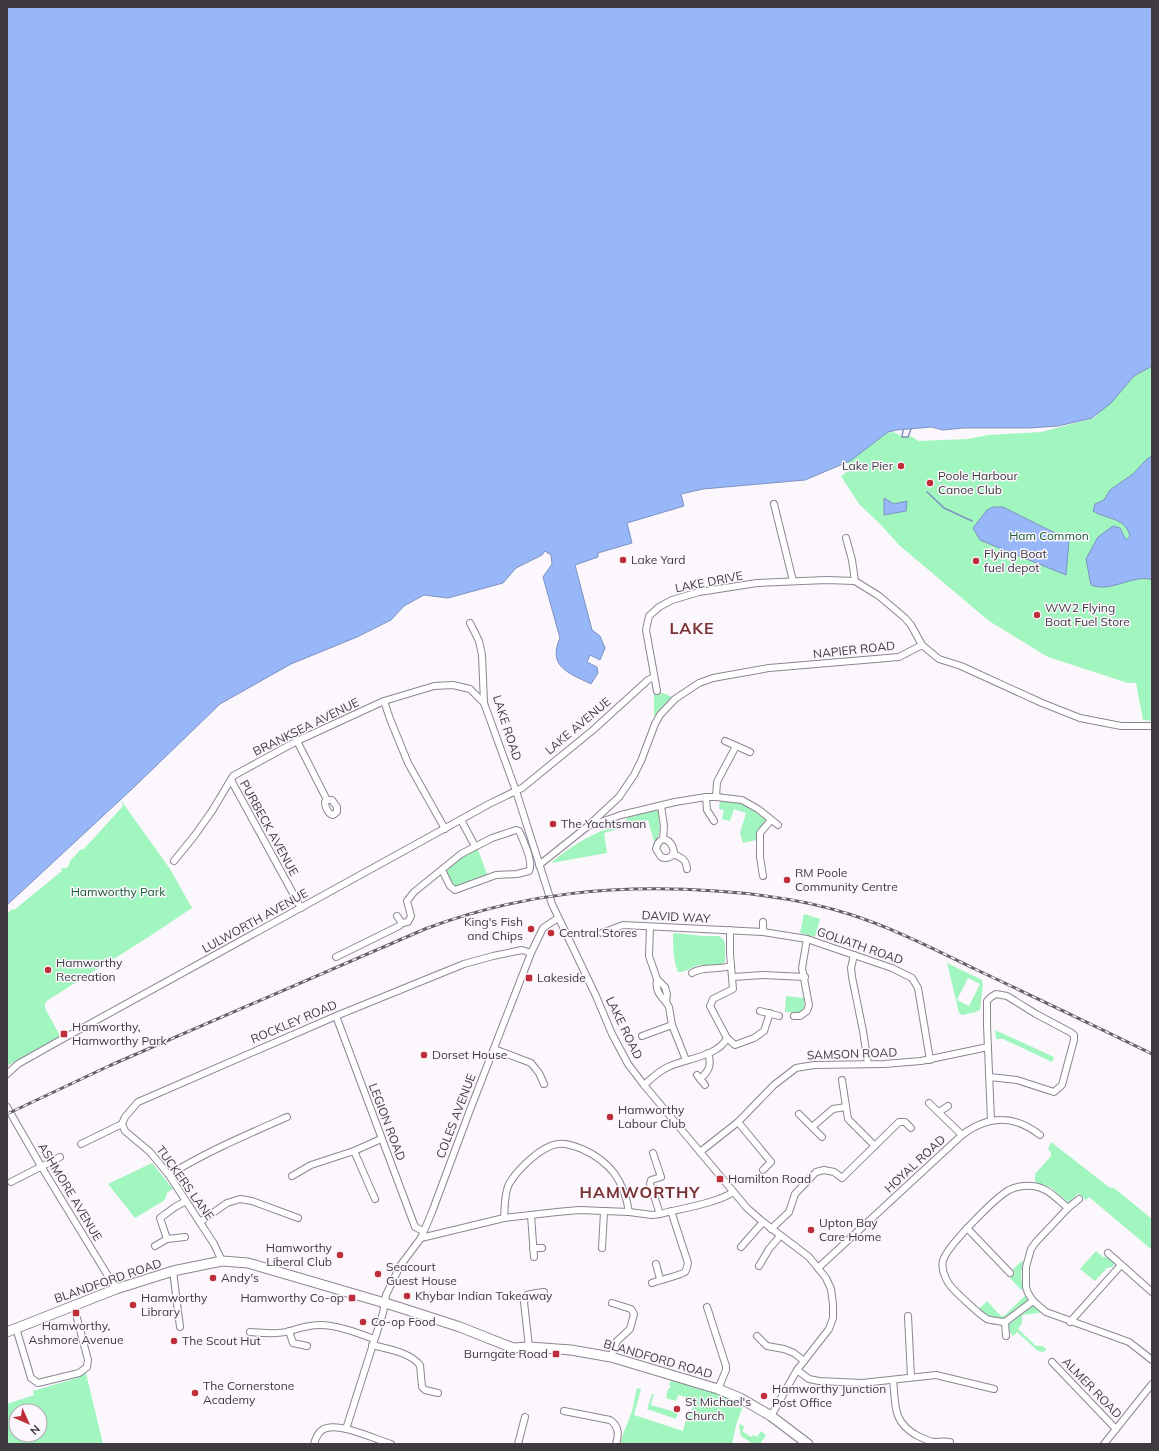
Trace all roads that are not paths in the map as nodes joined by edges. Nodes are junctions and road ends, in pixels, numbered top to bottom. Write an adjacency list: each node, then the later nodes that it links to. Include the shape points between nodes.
1 (774, 504): 3 (street)
2 (846, 538): 4 (street)
3 (793, 581): 4 (street, LAKE DRIVE); 7 (street, LAKE DRIVE, via 757,583 699,592 672,600 660,607 649,616 646,630)
4 (855, 581): 6 (street, via 879,596 905,618 912,625)
5 (470, 623): 10 (street, LAKE ROAD, via 479,641 482,655)
6 (922, 645): 11 (street, via 939,659 961,666 1042,704 1080,718 1121,726); 21 (street, NAPIER ROAD, via 899,657 769,668 699,683 667,707 657,720 634,775)
7 (654, 678): 8 (street, LAKE DRIVE); 17 (street, LAKE AVENUE, via 648,680 593,730)
8 (657, 691)
9 (384, 701): 10 (street, BRANKSEA AVENUE, via 434,686 453,685 470,689); 12 (street, BRANKSEA AVENUE); 29 (street, via 408,763)
10 (484, 703): 17 (street, LAKE ROAD)
11 (1152, 726)
12 (296, 741): 16 (street, BRANKSEA AVENUE); 20 (street)
13 (725, 741): 14 (street)
14 (736, 746): 15 (street); 19 (street, via 717,782)
15 (750, 752)
16 (230, 780): 33 (street, BRANKSEA AVENUE, via 199,829); 38 (street, PURBECK AVENUE)
17 (516, 791): 24 (street, LULWORTH AVENUE); 34 (street, LAKE ROAD)
18 (706, 797): 19 (street); 22 (street); 26 (street, via 707,810)
19 (716, 797): 25 (street, via 742,800)
20 (327, 800)
21 (613, 804): 23 (street); 28 (street)
22 (661, 806): 23 (street); 30 (street)
23 (620, 815): 28 (street)
24 (461, 820): 29 (street, LULWORTH AVENUE); 31 (street)
25 (771, 820): 27 (street); 37 (street, via 760,833)
26 (714, 821)
27 (778, 825)
28 (588, 826): 34 (street)
29 (445, 829): 38 (street, LULWORTH AVENUE)
30 (663, 839): 32 (street, via 671,844); 32 (street, via 656,846 658,854 665,858)
31 (475, 846): 36 (street); 36 (street, via 498,836 519,831 531,868 517,874 496,875 456,890 450,886)
32 (673, 854): 35 (street, via 684,858)
33 (174, 861)
34 (540, 865): 40 (street, LAKE ROAD)
35 (686, 869)
36 (442, 870): 42 (street, via 409,898 407,904 411,918 408,922)
37 (763, 876)
38 (300, 908): 72 (street, LULWORTH AVENUE, via 18,1064)
39 (398, 916): 42 (street)
40 (558, 918): 49 (street, COLES AVENUE, via 543,928); 76 (street, LAKE ROAD, via 612,1034 628,1064)
41 (763, 922): 46 (street)
42 (402, 923): 51 (street)
43 (650, 927): 44 (street, DAVID WAY); 47 (street, DAVID WAY, via 623,925); 63 (street, via 648,951 657,979 665,987)
44 (730, 930): 45 (street, DAVID WAY); 52 (street)
45 (750, 932): 46 (street, GOLIATH ROAD)
46 (763, 932): 48 (street, GOLIATH ROAD)
47 (602, 933)
48 (807, 939): 50 (street, GOLIATH ROAD); 55 (street, via 802,968)
49 (531, 953): 59 (street, ROCKLEY ROAD, via 522,950 464,964); 67 (street, COLES AVENUE)
50 (854, 955): 70 (street, GOLIATH ROAD, via 907,974 915,982); 71 (street, via 852,977)
51 (336, 957)
52 (731, 966): 53 (street, via 714,970 700,969); 54 (street)
53 (692, 973)
54 (733, 976): 55 (street); 64 (street, via 733,990 714,998 710,1004)
55 (805, 977): 57 (street, via 809,1005)
56 (760, 1010): 58 (street)
57 (806, 1011): 61 (street, via 800,1016); 62 (street)
58 (770, 1013): 60 (street); 64 (street, via 760,1034 738,1045 732,1044)
59 (336, 1016): 87 (street, ROCKLEY ROAD, via 138,1102); 93 (street, LEGION ROAD)
60 (780, 1016)
61 (794, 1016)
62 (811, 1016)
63 (672, 1025): 65 (street, via 645,1035); 69 (street)
64 (727, 1038): 68 (street)
65 (651, 1040)
66 (988, 1047): 70 (street, SAMSON ROAD); 73 (street); 73 (street, via 987,1001 996,994 1007,996 1074,1036 1062,1085 1054,1092 1017,1080)
67 (494, 1049): 75 (street, via 531,1064 536,1068); 121 (street, COLES AVENUE)
68 (708, 1053): 69 (street); 77 (street, via 711,1062 709,1069 698,1077)
69 (686, 1060): 76 (street, via 667,1068)
70 (930, 1060): 71 (street, SAMSON ROAD)
71 (868, 1064): 86 (street, SAMSON ROAD, via 796,1068 774,1085)
72 (7, 1074)
73 (990, 1077): 85 (street)
74 (842, 1080): 81 (street)
75 (544, 1084)
76 (644, 1085): 97 (street, LAKE ROAD)
77 (705, 1085)
78 (929, 1103): 82 (street)
79 (948, 1106): 82 (street)
80 (7, 1107): 100 (street, ASHMORE AVENUE)
81 (846, 1107): 88 (street, via 833,1109); 95 (street, via 848,1119)
82 (939, 1112): 90 (street)
83 (799, 1114): 88 (street)
84 (287, 1117): 102 (street, via 227,1143)
85 (991, 1120): 90 (street, HOYAL ROAD, via 972,1127); 91 (street, HOYAL ROAD, via 1021,1123)
86 (738, 1122): 97 (street, SAMSON ROAD); 101 (street, via 771,1162)
87 (122, 1124): 94 (street, ROCKLEY ROAD); 102 (street, TUCKERS LANE, via 125,1131 150,1152)
88 (812, 1127): 92 (street)
89 (911, 1128): 95 (street, via 904,1122 899,1122)
90 (962, 1135): 137 (street, HOYAL ROAD)
91 (1040, 1135)
92 (822, 1137)
93 (381, 1139): 96 (street); 121 (street, LEGION ROAD, via 415,1227)
94 (81, 1144)
95 (875, 1146): 119 (street, via 842,1178 834,1172 816,1172 795,1194 789,1212)
96 (354, 1151): 103 (street, via 311,1165); 106 (street)
97 (700, 1152): 105 (street, LAKE ROAD)
98 (653, 1153): 113 (street, via 661,1177 652,1180 650,1184)
99 (60, 1157): 100 (street)
100 (41, 1166): 104 (street); 142 (street, ASHMORE AVENUE)
101 (763, 1170)
102 (169, 1175): 108 (street, TUCKERS LANE)
103 (292, 1176)
104 (11, 1182)
105 (733, 1192): 110 (street, via 716,1200); 118 (street, LAKE ROAD)
106 (375, 1199)
107 (1079, 1199): 109 (street)
108 (186, 1201): 117 (street, TUCKERS LANE); 125 (street, via 160,1218)
109 (1068, 1208): 120 (street, via 1044,1189 1022,1186 1001,1196); 145 (street, via 1036,1242 1028,1255 1026,1287)
110 (671, 1211): 113 (street); 140 (street, via 688,1263 682,1274)
111 (604, 1212): 112 (street); 114 (street, via 580,1210); 130 (street)
112 (629, 1212): 113 (street); 116 (street, via 621,1183 609,1167 588,1152 567,1144 557,1144 539,1154 515,1176 505,1198)
113 (660, 1214)
114 (531, 1215): 116 (street); 128 (street)
115 (298, 1218): 117 (street, via 240,1199 227,1203)
116 (504, 1218): 124 (street)
117 (200, 1222): 133 (street, TUCKERS LANE)
118 (763, 1222): 119 (street, LAKE ROAD); 127 (street)
119 (771, 1228): 122 (street, LAKE ROAD)
120 (967, 1228): 139 (street); 151 (street, via 942,1262 943,1273 949,1284 977,1311 988,1319)
121 (423, 1231): 124 (street, COLES AVENUE)
122 (780, 1236): 136 (street); 137 (street, LAKE ROAD, via 802,1251)
123 (185, 1237): 125 (street)
124 (421, 1238): 146 (street, COLES AVENUE, via 400,1266)
125 (167, 1239): 126 (street)
126 (155, 1246)
127 (741, 1247)
128 (533, 1248): 129 (street); 132 (street)
129 (542, 1248)
130 (602, 1248)
131 (1108, 1253): 135 (street)
132 (534, 1257)
133 (222, 1261): 138 (main road, BLANDFORD ROAD); 146 (main road, BLANDFORD ROAD, via 248,1263)
134 (656, 1264): 140 (street)
135 (1121, 1265): 144 (street); 152 (street)
136 (759, 1266)
137 (818, 1268): 165 (street, LAKE ROAD, via 831,1289 833,1318 829,1329)
138 (173, 1271): 142 (main road, BLANDFORD ROAD); 154 (street, via 175,1318)
139 (1010, 1273)
140 (660, 1279): 141 (street)
141 (652, 1283)
142 (116, 1288): 153 (main road, BLANDFORD ROAD)
143 (544, 1292): 162 (street, via 527,1295 524,1302)
144 (1152, 1292)
145 (1033, 1301): 151 (street); 152 (street, via 1046,1312)
146 (384, 1303): 160 (street, COLES AVENUE); 162 (main road, BLANDFORD ROAD, via 460,1327 513,1348)
147 (612, 1303): 163 (street, via 631,1310 634,1314 630,1329 616,1341)
148 (707, 1307): 171 (street, via 726,1366)
149 (908, 1316): 168 (street)
150 (77, 1318): 153 (street, via 88,1360 87,1367 79,1373 38,1383 31,1378)
151 (1005, 1322): 159 (street)
152 (1070, 1322): 164 (street, via 1129,1342)
153 (16, 1328): 156 (main road, BLANDFORD ROAD)
154 (180, 1328)
155 (289, 1331): 157 (street); 160 (street, via 320,1325 348,1330); 161 (street, via 293,1343)
156 (7, 1332)
157 (250, 1332)
158 (757, 1336): 165 (street, via 767,1346 794,1353)
159 (1006, 1336)
160 (373, 1342): 173 (street, via 414,1359 420,1365 422,1387); 177 (street, COLES AVENUE)
161 (307, 1346)
162 (529, 1347): 163 (main road, BLANDFORD ROAD, via 571,1350)
163 (611, 1357): 171 (main road, BLANDFORD ROAD)
164 (1152, 1360)
165 (804, 1361): 167 (street, LAKE ROAD)
166 (1052, 1362): 178 (street, ALMER ROAD)
167 (797, 1370): 169 (street, via 810,1379 819,1381 862,1383); 175 (street, LAKE ROAD)
168 (911, 1377): 169 (street); 172 (street, via 936,1376)
169 (893, 1380): 180 (street, via 896,1411 906,1429 924,1440)
170 (1152, 1384): 178 (street)
171 (718, 1388): 175 (main road, BLANDFORD ROAD)
172 (994, 1389)
173 (438, 1393)
174 (564, 1411): 185 (street, via 610,1420 618,1429)
175 (771, 1416): 186 (main road, BLANDFORD ROAD)
176 (526, 1417): 184 (street)
177 (346, 1429): 182 (street, via 325,1428); 183 (street)
178 (1116, 1429): 187 (street)
179 (942, 1433): 180 (street)
180 (942, 1440): 181 (street)
181 (950, 1442)
182 (314, 1444)
183 (391, 1444)
184 (518, 1444)
185 (616, 1444)
186 (808, 1444)
187 (1104, 1444)

